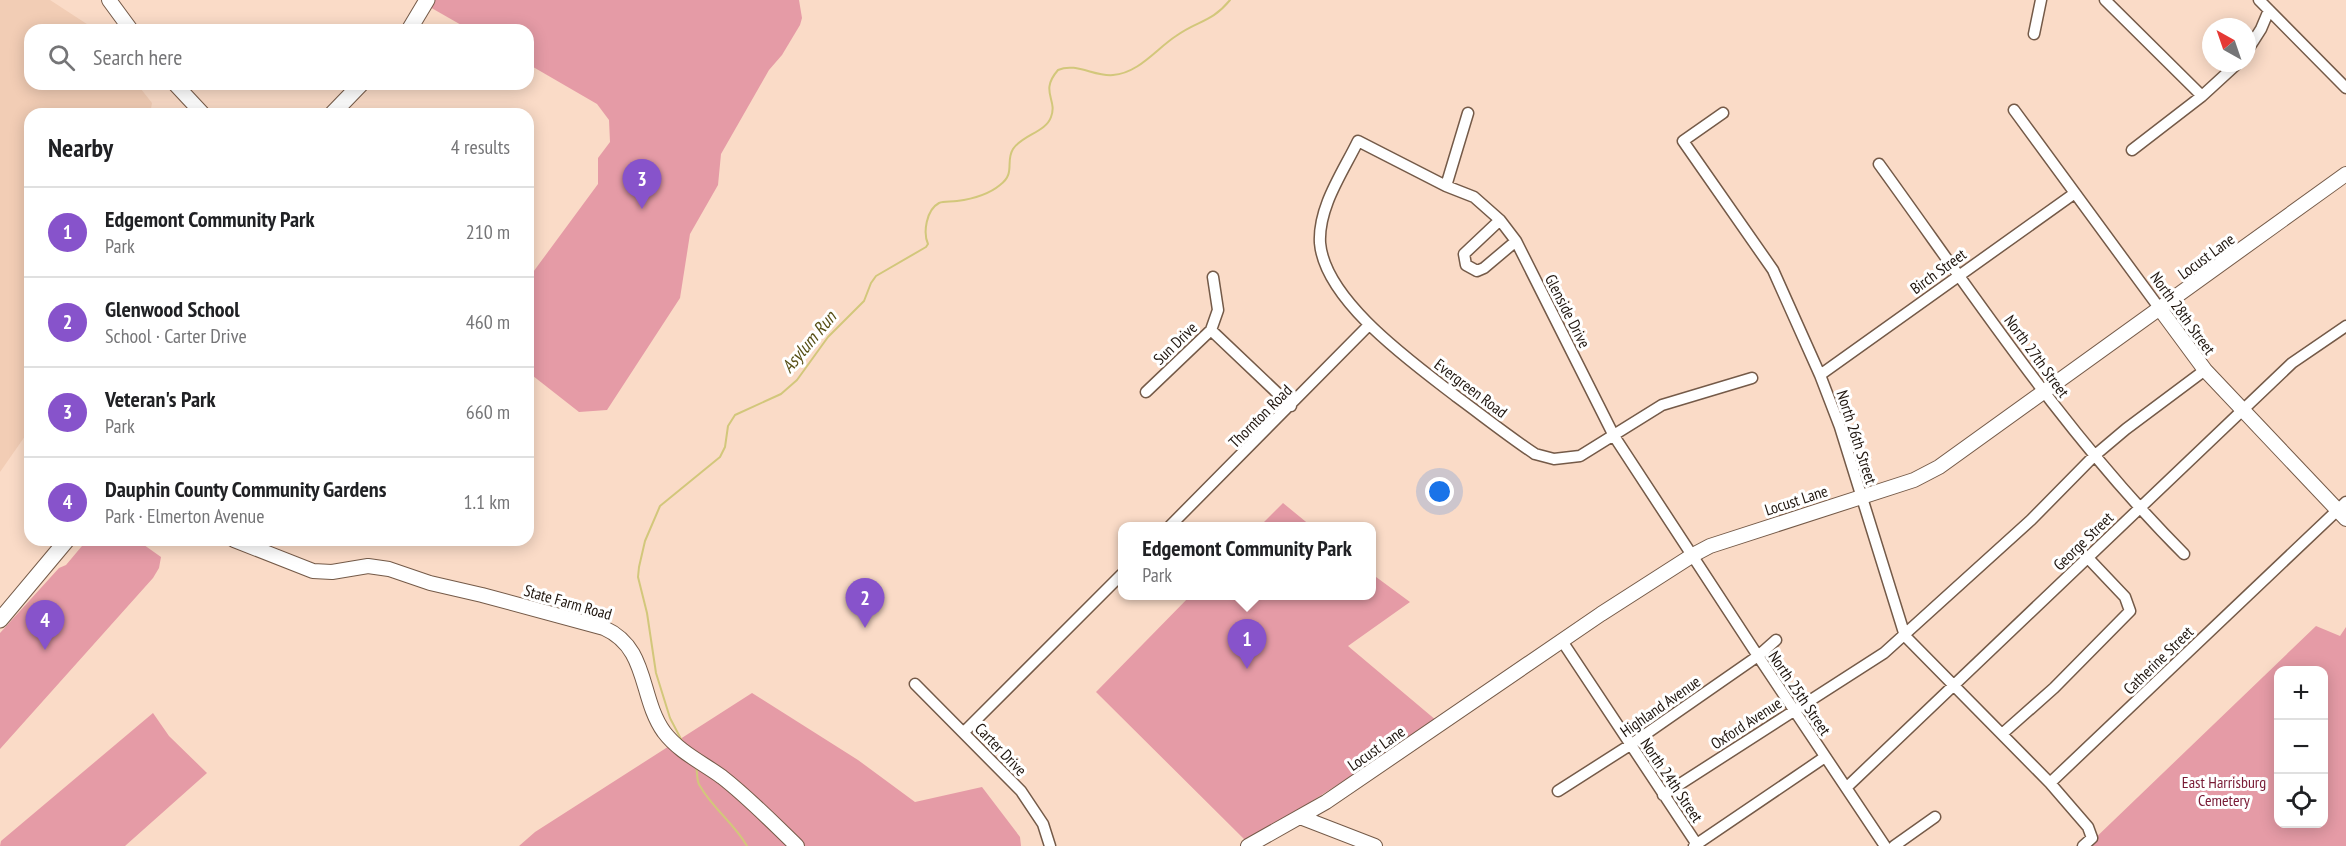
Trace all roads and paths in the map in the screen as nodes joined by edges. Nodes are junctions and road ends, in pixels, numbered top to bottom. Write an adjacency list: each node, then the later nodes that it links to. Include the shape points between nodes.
1 (109, 0): 7 (street)
2 (427, 0): 8 (main road)
3 (2041, 0): 9 (street)
4 (2105, 0): 15 (street)
5 (2259, 0): 6 (street)
6 (2269, 10): 10 (street); 12 (street)
7 (127, 24)
8 (413, 24)
9 (2034, 34)
10 (2256, 37)
11 (2228, 72): 15 (street)
12 (2346, 88)
13 (181, 90): 16 (street)
14 (355, 90): 17 (main road)
15 (2202, 96): 22 (street)
16 (197, 108)
17 (338, 108)
18 (2014, 110): 26 (street, North 28th Street)
19 (1468, 113): 25 (street)
20 (1723, 113): 36 (street, North 26th Street, via 1683,141 1773,270)
21 (1358, 141): 25 (street, Glenside Drive); 32 (street, Evergreen Road, via 1321,219 1320,242 1324,263 1335,284)
22 (2132, 150)
23 (1879, 164): 29 (street, North 27th Street)
24 (2346, 174): 31 (street, Locust Lane)
25 (1446, 186): 27 (street, Glenside Drive, via 1474,197)
26 (2075, 194): 29 (street, Birch Street); 31 (street, North 28th Street)
27 (1500, 220): 28 (street, Glenside Drive); 28 (street, via 1464,254 1466,266 1477,272)
28 (1516, 242): 42 (street, Glenside Drive)
29 (1959, 274): 36 (street, Birch Street); 39 (street, North 27th Street)
30 (1213, 277): 34 (street, Sun Drive, via 1218,310)
31 (2160, 309): 35 (street, North 28th Street); 39 (street, Locust Lane)
32 (1370, 325): 40 (street, Thornton Road); 42 (street, Evergreen Road, via 1402,355 1535,454 1554,459 1580,456)
33 (2346, 326): 41 (street, George Street, via 2292,363)
34 (1211, 330): 38 (street, Sun Drive); 40 (street)
35 (2205, 370): 41 (street, North 28th Street); 43 (street)
36 (1820, 375): 44 (street, North 26th Street)
37 (1752, 378): 42 (street, Evergreen Road, via 1662,405)
38 (1146, 392)
39 (2044, 392): 43 (street, North 27th Street); 44 (street, Locust Lane, via 1939,467 1914,480)
40 (1291, 406): 47 (street, Thornton Road)
41 (2242, 410): 45 (street, George Street); 46 (street, North 28th Street)
42 (1614, 436): 51 (street, Glenside Drive)
43 (2094, 456): 45 (street, North 27th Street); 55 (street)
44 (1861, 496): 51 (street, Locust Lane); 55 (street, North 26th Street)
45 (2139, 509): 50 (street, North 27th Street); 52 (street, George Street)
46 (2343, 510): 66 (street, Catherine Street)
47 (1174, 522)
48 (62, 546): 54 (main road)
49 (249, 546): 73 (street, State Farm Road, via 313,571 368,566 389,569 617,634 634,653 664,732 682,750 723,778)
50 (2184, 554)
51 (1693, 555): 57 (street, Locust Lane); 58 (street, North 25th Street)
52 (2088, 558): 60 (street, George Street); 63 (street, via 2125,597 2130,611)
53 (1118, 578): 62 (street)
54 (0, 620)
55 (1905, 636): 60 (street, North 26th Street); 61 (street, Oxford Avenue)
56 (1776, 640): 58 (street, Highland Avenue)
57 (1562, 641): 64 (street, North 24th Street); 71 (street, Locust Lane)
58 (1758, 656): 61 (street, North 25th Street); 64 (street, Highland Avenue)
59 (915, 684): 62 (street, Carter Drive)
60 (1953, 686): 63 (street, North 26th Street); 67 (street, George Street)
61 (1795, 709): 65 (street, North 25th Street); 69 (street, Oxford Avenue)
62 (964, 732): 74 (street, Carter Drive, via 1021,791 1043,824)
63 (2002, 734): 66 (street, North 26th Street)
64 (1630, 745): 68 (street, Highland Avenue); 69 (street, North 24th Street)
65 (1825, 757): 67 (street, North 25th Street); 72 (street)
66 (2050, 783): 79 (street, via 2088,827 2092,838)
67 (1847, 787): 77 (street, North 25th Street)
68 (1558, 791)
69 (1663, 795): 72 (street, North 24th Street)
70 (1935, 817): 78 (street)
71 (1300, 818): 75 (street, Locust Lane); 76 (street)
72 (1696, 845)
73 (798, 846)
74 (1050, 846)
75 (1248, 846)
76 (1375, 846)
77 (1885, 846)
78 (1894, 846)
79 (2083, 846)

